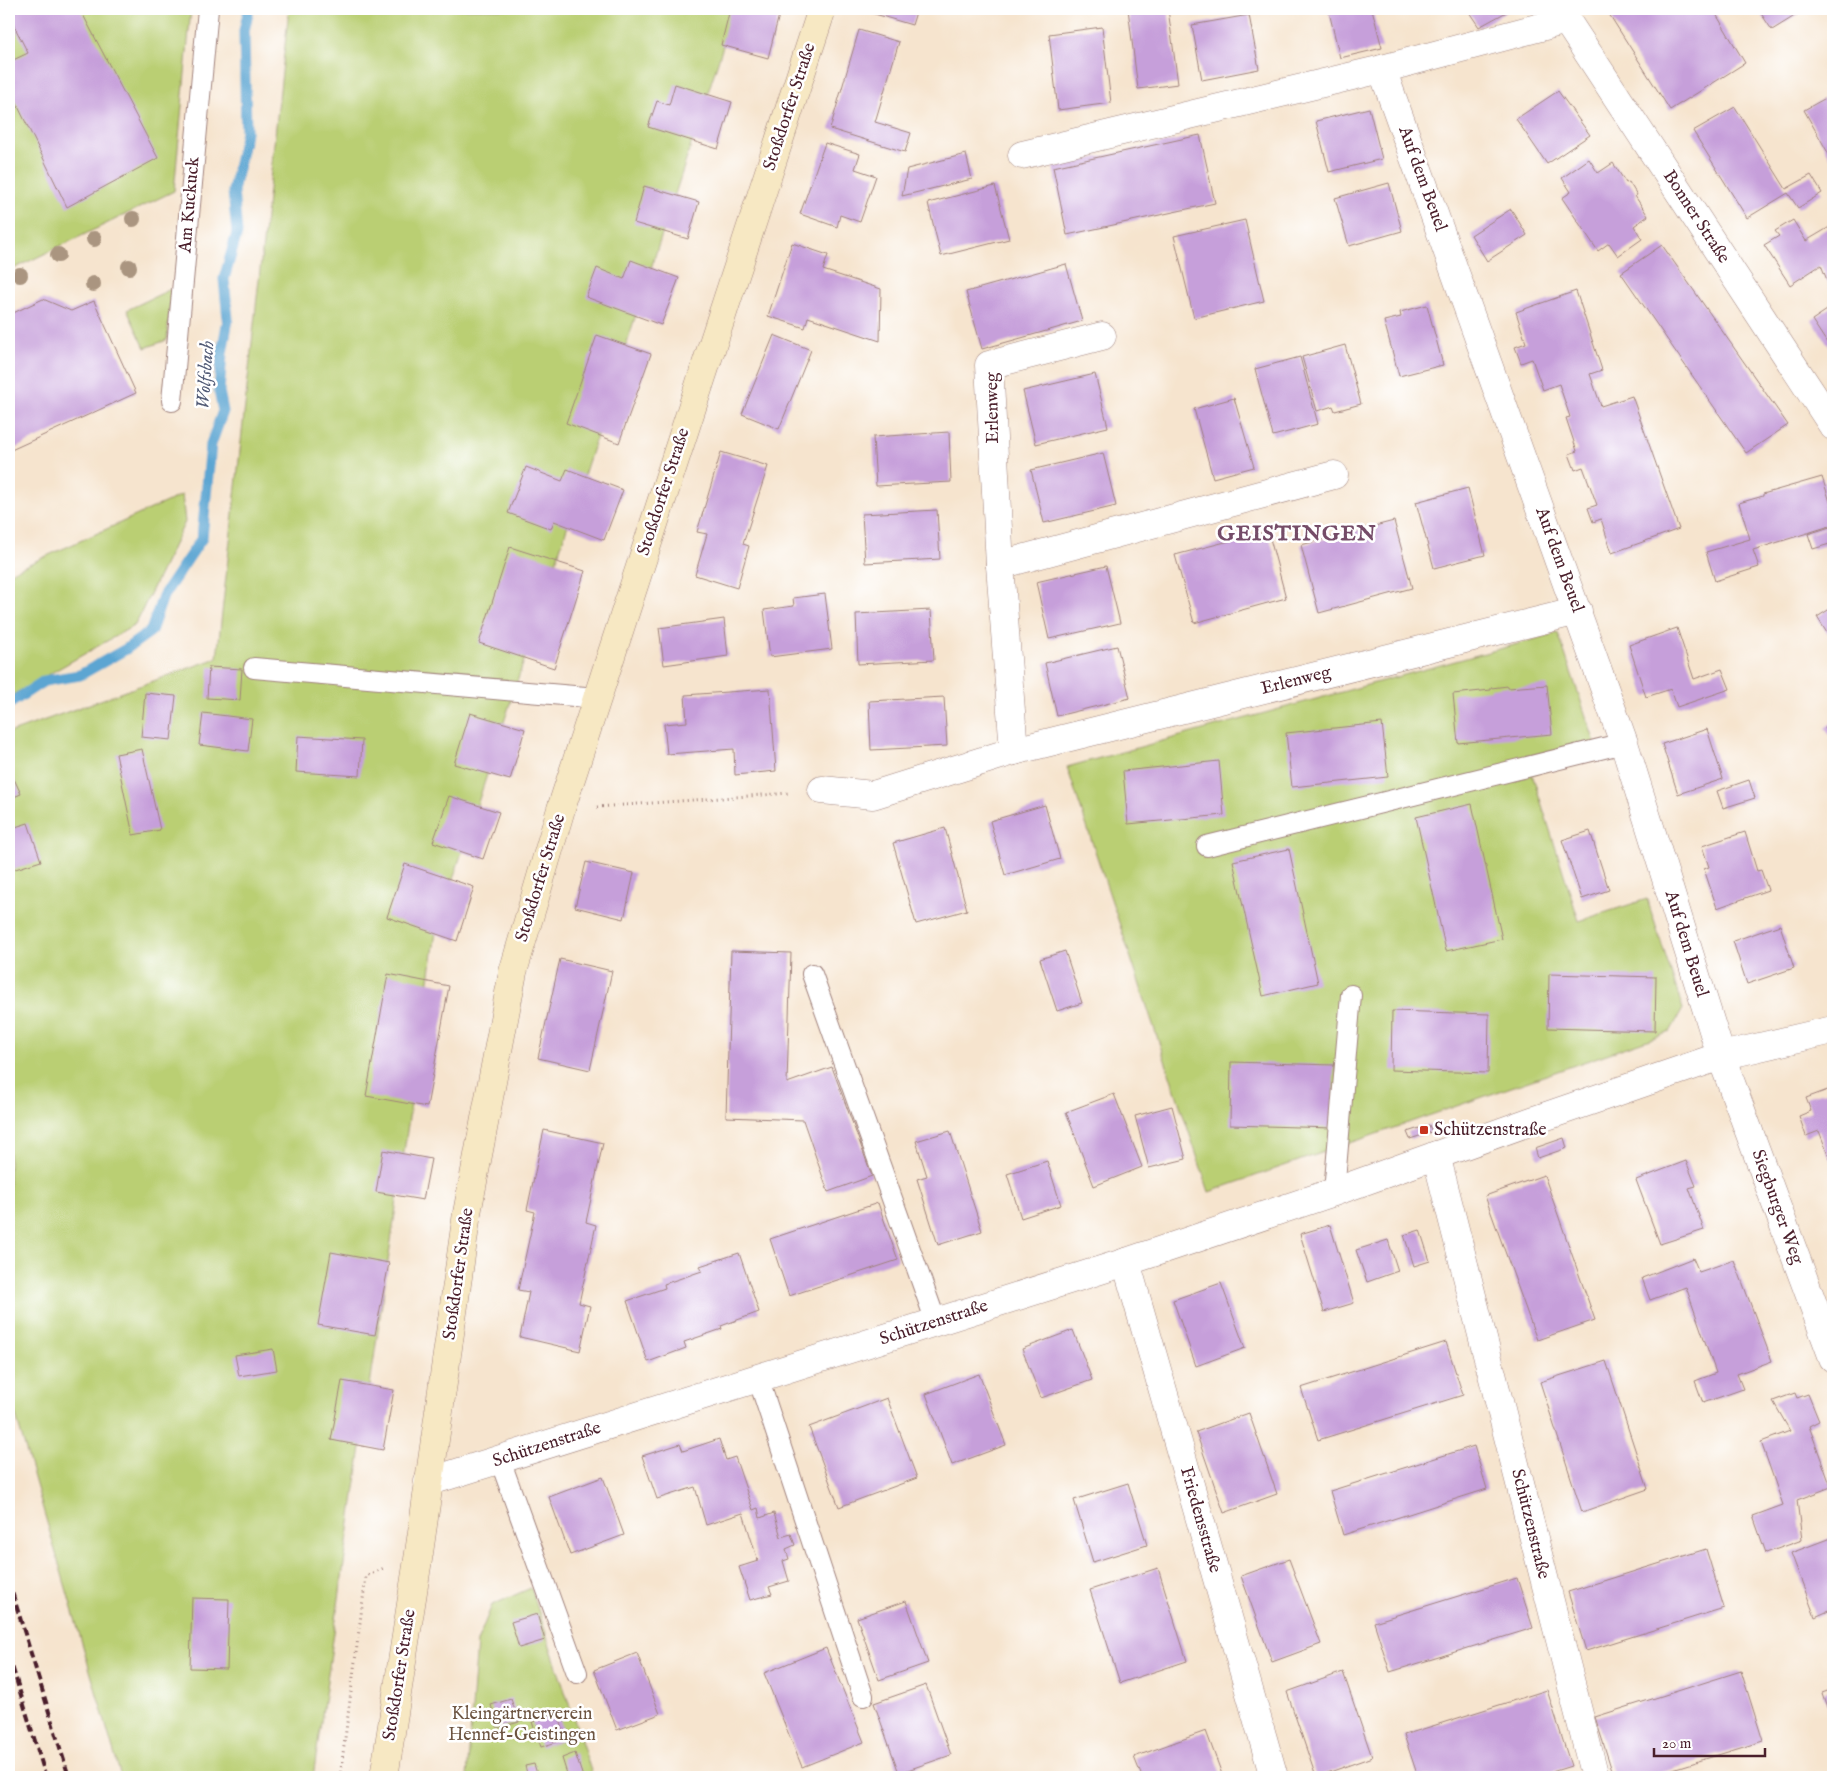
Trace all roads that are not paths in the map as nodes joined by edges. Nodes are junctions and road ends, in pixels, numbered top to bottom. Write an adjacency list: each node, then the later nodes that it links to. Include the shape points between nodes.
1 (208, 9): 7 (lane, Am Kuckuck)
2 (822, 9): 13 (main road, Stoßdorfer Straße)
3 (1563, 14): 4 (street); 8 (street, Bonner Straße)
4 (1382, 69): 5 (street); 11 (street, Auf dem Beuel)
5 (1022, 156)
6 (1102, 336): 10 (street, Erlenweg, via 989,365)
7 (172, 400)
8 (1833, 426)
9 (1334, 475): 10 (street)
10 (1000, 565): 15 (street, Erlenweg)
11 (1578, 612): 14 (street, Auf dem Beuel); 15 (street, Erlenweg)
12 (254, 668): 13 (lane)
13 (598, 698): 29 (main road, Stoßdorfer Straße, via 513,972 467,1213)
14 (1624, 743): 17 (lane); 21 (street, Auf dem Beuel)
15 (1014, 751): 16 (street, Erlenweg, via 873,795)
16 (822, 790)
17 (1207, 846)
18 (812, 974): 25 (lane)
19 (1351, 995): 23 (lane)
20 (1833, 1030): 21 (street, Schützenstraße)
21 (1721, 1056): 22 (street, Schützenstraße); 26 (street, Siegburger Weg)
22 (1436, 1155): 23 (street, Schützenstraße); 34 (street, Schützenstraße)
23 (1334, 1192): 24 (street, Schützenstraße)
24 (1126, 1262): 25 (street, Schützenstraße); 33 (street, Friedensstraße)
25 (936, 1322): 27 (street, Schützenstraße)
26 (1833, 1358)
27 (758, 1378): 28 (street, Schützenstraße); 31 (lane)
28 (500, 1460): 29 (street, Schützenstraße); 30 (lane)
29 (428, 1482): 32 (main road, Stoßdorfer Straße)
30 (577, 1673)
31 (862, 1696)
32 (384, 1777)
33 (1274, 1777)
34 (1595, 1777)

